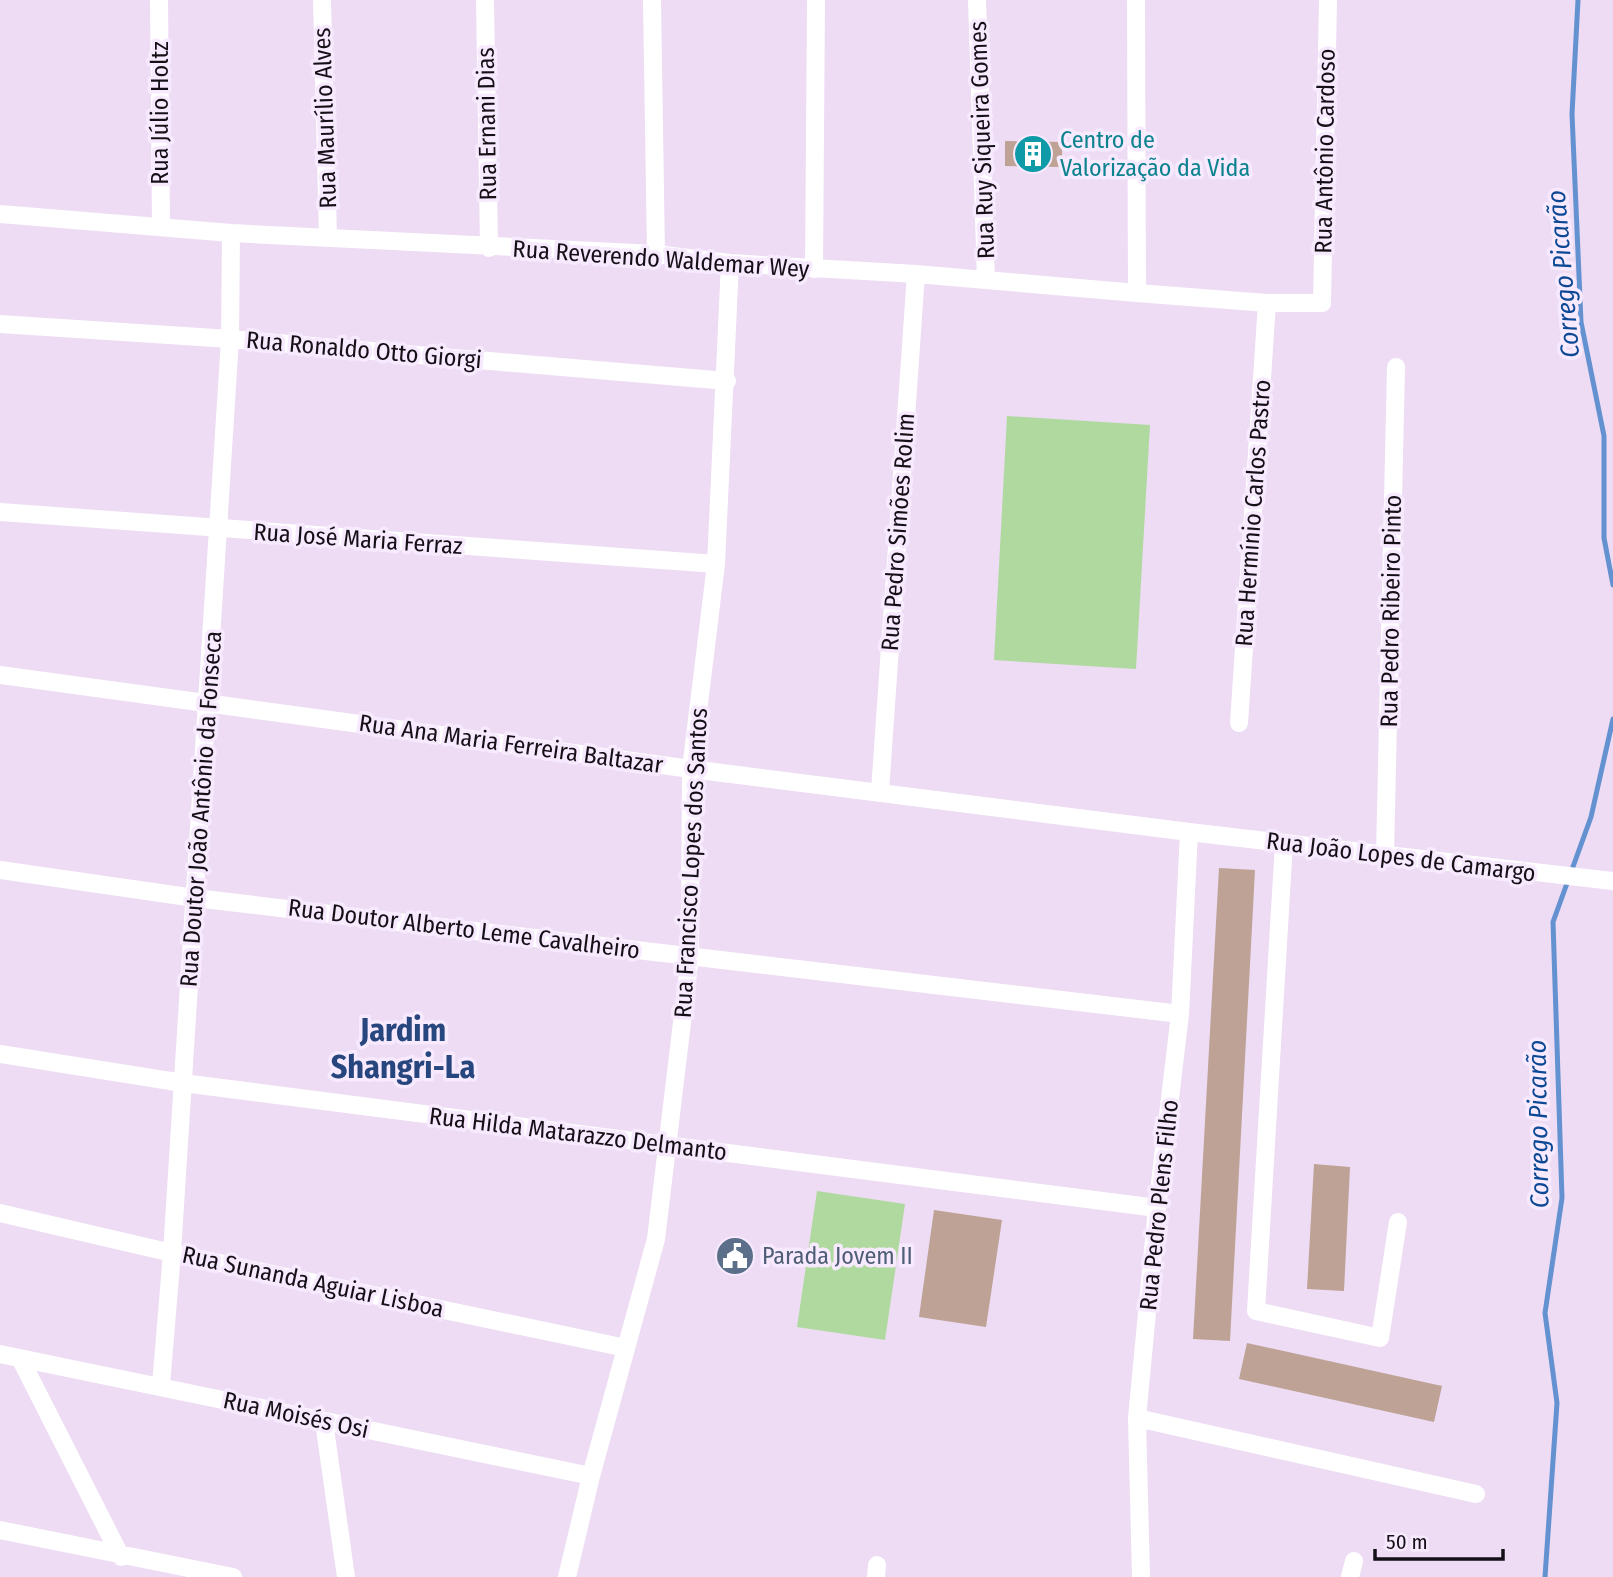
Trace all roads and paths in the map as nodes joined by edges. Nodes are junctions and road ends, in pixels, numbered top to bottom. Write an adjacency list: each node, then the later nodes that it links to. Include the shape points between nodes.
1 (159, 0): 10 (street, Rua Júlio Holtz)
2 (322, 0): 12 (street, Rua Maurílio Alves)
3 (485, 0): 13 (street, Rua Ernani Dias)
4 (652, 0): 14 (street)
5 (816, 0): 16 (street)
6 (977, 0): 18 (street, Rua Ruy Siqueira Gomes)
7 (1136, 0): 19 (street)
8 (1328, 0): 21 (street, Rua Antônio Cardoso)
9 (0, 214): 10 (street, Rua Reverendo Waldemar Wey)
10 (161, 225): 11 (street, Rua Reverendo Waldemar Wey)
11 (231, 233): 12 (street, Rua Reverendo Waldemar Wey); 23 (street, Rua Doutor João Antônio da Fonseca)
12 (328, 237): 13 (street, Rua Reverendo Waldemar Wey)
13 (489, 248): 14 (street, Rua Reverendo Waldemar Wey)
14 (656, 254): 15 (street, Rua Reverendo Waldemar Wey)
15 (730, 263): 16 (street, Rua Reverendo Waldemar Wey); 25 (street, Rua Francisco Lopes dos Santos)
16 (814, 269): 17 (street, Rua Reverendo Waldemar Wey)
17 (916, 274): 18 (street, Rua Reverendo Waldemar Wey); 33 (street, Rua Pedro Simões Rolim)
18 (986, 280): 19 (street, Rua Reverendo Waldemar Wey)
19 (1137, 293): 20 (street, Rua Reverendo Waldemar Wey)
20 (1267, 303): 21 (street, Rua Reverendo Waldemar Wey); 31 (street, Rua Hermínio Carlos Pastro)
21 (1322, 303)
22 (0, 324): 23 (street, Rua Ronaldo Otto Giorgi)
23 (230, 340): 25 (street, Rua Ronaldo Otto Giorgi); 27 (street, Rua Doutor João Antônio da Fonseca)
24 (1396, 367): 36 (street, Rua Pedro Ribeiro Pinto)
25 (727, 380): 28 (street, Rua Francisco Lopes dos Santos)
26 (0, 512): 27 (street, Rua José Maria Ferraz)
27 (218, 529): 28 (street, Rua José Maria Ferraz); 30 (street, Rua Doutor João Antônio da Fonseca)
28 (716, 564): 32 (street, Rua Francisco Lopes dos Santos)
29 (0, 675): 30 (street, Rua Ana Maria Ferreira Baltazar)
30 (207, 704): 32 (street, Rua Ana Maria Ferreira Baltazar); 39 (street, Rua Doutor João Antônio da Fonseca)
31 (1239, 723)
32 (691, 769): 33 (street, Rua Ana Maria Ferreira Baltazar); 40 (street, Rua Francisco Lopes dos Santos)
33 (880, 791): 34 (street, Rua Ana Maria Ferreira Baltazar)
34 (1189, 832): 35 (street, Rua João Lopes de Camargo); 41 (street, Rua Pedro Plens Filho)
35 (1284, 843): 36 (street, Rua João Lopes de Camargo); 47 (street, via 1256,1311 1380,1338)
36 (1385, 855): 38 (street, Rua João Lopes de Camargo)
37 (0, 870): 39 (street, Rua Doutor Alberto Leme Cavalheiro)
38 (1609, 881)
39 (195, 898): 40 (street, Rua Doutor Alberto Leme Cavalheiro); 43 (street, Rua Doutor João Antônio da Fonseca)
40 (690, 956): 41 (street, Rua Doutor Alberto Leme Cavalheiro); 44 (street, Rua Francisco Lopes dos Santos)
41 (1180, 1014): 45 (street, Rua Pedro Plens Filho)
42 (0, 1054): 43 (street, Rua Hilda Matarazzo Delmanto)
43 (183, 1083): 44 (street, Rua Hilda Matarazzo Delmanto); 48 (street, Rua Doutor João Antônio da Fonseca)
44 (667, 1146): 45 (street, Rua Hilda Matarazzo Delmanto); 49 (street, Rua Francisco Lopes dos Santos, via 656,1239)
45 (1157, 1208): 53 (street, Rua Pedro Plens Filho)
46 (0, 1213): 48 (street, Rua Sunanda Aguiar Lisboa)
47 (1398, 1222)
48 (172, 1253): 49 (street, Rua Sunanda Aguiar Lisboa); 52 (street, Rua Doutor João Antônio da Fonseca)
49 (626, 1348): 55 (street, Rua Francisco Lopes dos Santos)
50 (0, 1354): 51 (street, Rua Moisés Osi)
51 (20, 1358): 52 (street, Rua Moisés Osi); 58 (street)
52 (161, 1385): 54 (street, Rua Moisés Osi)
53 (1137, 1418): 56 (street); 62 (street, Rua Pedro Plens Filho)
54 (324, 1422): 55 (street, Rua Moisés Osi); 60 (street)
55 (591, 1476): 61 (street, Rua Francisco Lopes dos Santos)
56 (1476, 1494)
57 (0, 1530): 58 (street)
58 (121, 1557): 59 (street)
59 (233, 1577)
60 (346, 1577)
61 (567, 1577)
62 (1141, 1577)

